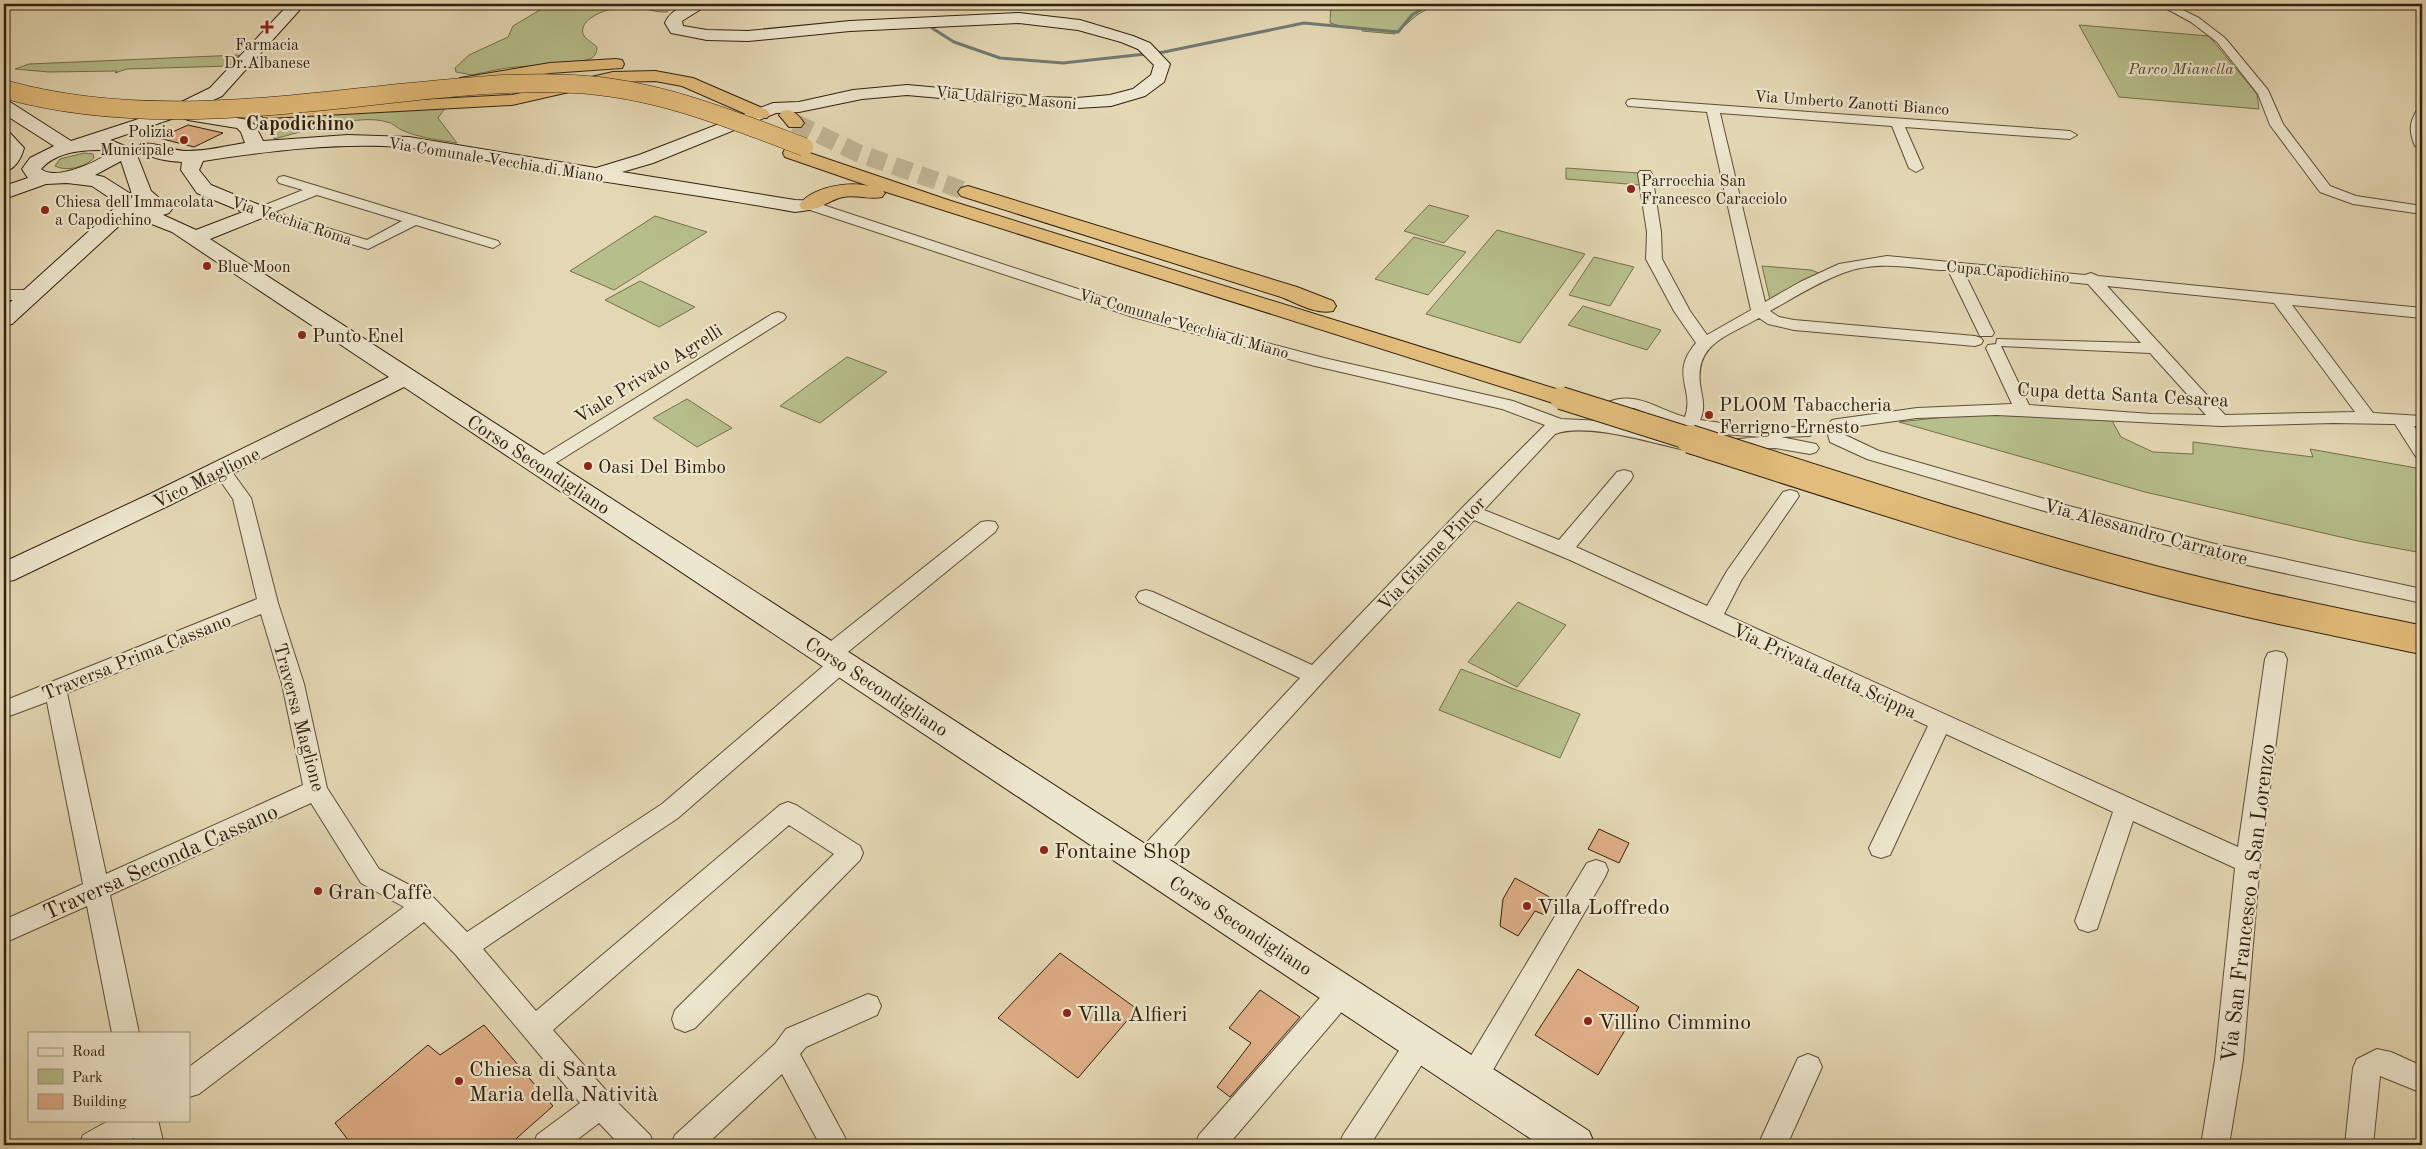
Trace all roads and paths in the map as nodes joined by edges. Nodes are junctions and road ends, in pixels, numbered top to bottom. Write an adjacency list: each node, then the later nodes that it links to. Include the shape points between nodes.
1 (297, 4): 15 (main road, via 216,92 169,115)
2 (310, 4): 12 (main road, via 237,86 220,99)
3 (701, 4): 9 (main road, Via Udalrigo Masoni, via 675,18 673,23 677,30 748,36 850,26 1019,18 1080,25 1127,39 1155,55 1160,74 1152,84 1136,93 1102,102 1051,104 947,91 907,90 849,96)
4 (2163, 4): 42 (street, via 2195,20 2221,40 2264,93 2277,126 2326,189 2353,200)
5 (4, 97): 6 (highway, bridge, via 131,109 216,109); 10 (highway, via 103,114); 17 (main road)
6 (326, 101): 9 (highway, bridge, via 550,68 623,64 682,72); 25 (highway, bridge, via 484,85 588,85 635,91 676,101)
7 (1632, 103): 8 (street, Via Umberto Zanotti Bianco)
8 (1713, 109): 14 (street, Via Umberto Zanotti Bianco); 52 (street)
9 (778, 112): 10 (highway, bridge, via 678,79 642,75 600,79 505,100); 29 (main road, Via Udalrigo Masoni)
10 (266, 113): 25 (highway, via 481,91 580,92 666,106)
11 (2422, 113): 20 (street, via 2416,128)
12 (188, 115): 16 (main road); 22 (main road, via 242,124 249,129)
13 (4, 122): 27 (main road, via 39,146)
14 (1897, 123): 18 (street, Via Umberto Zanotti Bianco); 30 (street)
15 (136, 125): 17 (main road, via 76,134); 21 (main road)
16 (161, 126): 23 (main road); 24 (main road, via 150,136)
17 (46, 134): 21 (main road)
18 (2070, 135)
19 (4, 137): 28 (main road, via 15,148)
20 (2422, 146)
21 (73, 147): 23 (main road, via 99,144); 27 (main road)
22 (256, 147): 26 (main road, Via Comunale Vecchia di Miano); 31 (main road, Via Comunale Vecchia di Miano, via 391,140)
23 (114, 148): 33 (main road, via 116,156 106,164); 40 (main road, via 131,157)
24 (148, 148): 26 (main road, Via Comunale Vecchia di Miano, via 168,156); 40 (main road)
25 (798, 150): 59 (highway, via 944,205)
26 (197, 156): 43 (main road, Via Vecchia Roma, via 190,170 204,189)
27 (44, 164): 33 (main road); 35 (main road); 39 (main road)
28 (4, 166)
29 (653, 167): 31 (main road, Via Udalrigo Masoni); 34 (main road, Via Comunale Vecchia di Miano); 41 (main road, Via Comunale Vecchia di Miano, via 804,201)
30 (1916, 168)
31 (596, 174): 34 (main road, Via Comunale Vecchia di Miano)
32 (1645, 174): 57 (street, via 1654,232 1654,259 1682,311)
33 (67, 177): 40 (main road, Corso Secondigliano, via 97,182)
34 (616, 178): 41 (main road, Via Comunale Vecchia di Miano, via 794,206)
35 (4, 179)
36 (284, 180): 37 (street)
37 (317, 190): 43 (street); 44 (street)
38 (968, 192): 59 (highway, via 1289,292)
39 (4, 193)
40 (135, 196): 45 (main road, Corso Secondigliano, via 156,219); 50 (main road)
41 (808, 205): 59 (highway, via 840,190 865,189 1262,314); 64 (street, Via Comunale Vecchia di Miano, via 1139,314 1321,362 1507,405)
42 (2422, 210)
43 (260, 212): 44 (street, Via Vecchia Roma, via 368,245); 45 (main road)
44 (415, 220): 46 (street)
45 (187, 233): 61 (main road, Corso Secondigliano)
46 (493, 244)
47 (1954, 266): 48 (street, Cupa Capodichino); 52 (street, Cupa Capodichino, via 1886,261 1850,266); 56 (street)
48 (2091, 278): 51 (street, Cupa Capodichino); 60 (street)
49 (4, 295): 50 (street)
50 (31, 295): 55 (main road)
51 (2280, 300): 53 (street, Cupa Capodichino); 66 (street)
52 (1759, 312): 56 (street, via 1774,321 1794,325); 57 (street, Cupa Capodichino)
53 (2422, 313)
54 (778, 317): 75 (street, Viale Privato Agrelli)
55 (4, 319)
56 (1980, 337): 58 (street, via 1985,347)
57 (1704, 343): 70 (street, Cupa Capodichino, via 1694,352 1690,370 1694,417)
58 (1998, 345): 60 (street); 62 (street)
59 (1418, 347): 64 (highway)
60 (2154, 348): 68 (street)
61 (406, 377): 75 (main road, Corso Secondigliano); 76 (main road, Vico Maglione)
62 (2023, 410): 68 (street, Cupa detta Santa Cesarea); 73 (street, Cupa detta Santa Cesarea, via 1886,416 1838,424 1834,427)
63 (1608, 411): 64 (street, Via Comunale Vecchia di Miano); 65 (street, Via Comunale Vecchia di Miano, via 1626,403 1643,405); 71 (street, via 1610,421)
64 (1558, 412): 71 (street, Via Comunale Vecchia di Miano, via 1593,425); 79 (street, Via Giaime Pintor); 87 (highway, via 2220,581); 88 (highway, bridge, via 2126,572)
65 (1656, 412): 70 (street, Via Comunale Vecchia di Miano); 71 (street, Via Comunale Vecchia di Miano, via 1660,422 1655,430 1648,433)
66 (2367, 417): 67 (street, Cupa detta Santa Cesarea); 68 (street, Cupa detta Santa Cesarea)
67 (2400, 419): 69 (street, Cupa detta Santa Cesarea); 74 (street)
68 (2220, 421)
69 (2422, 421)
70 (1684, 422): 72 (street, Via Comunale Vecchia di Miano)
71 (1626, 432): 72 (street, Via Comunale Vecchia di Miano, via 1685,444)
72 (1807, 440): 73 (street, Via Alessandro Carratore, via 1822,452)
73 (1835, 442): 83 (street, Via Alessandro Carratore, via 2065,511 2215,550)
74 (2422, 453)
75 (540, 465): 89 (main road, Corso Secondigliano)
76 (221, 469): 82 (main road, Vico Maglione); 85 (street, Traversa Maglione, via 242,498)
77 (1624, 476): 81 (street)
78 (1790, 496): 86 (street, Via Privata detta Scippa, via 1734,576)
79 (1470, 512): 81 (street, Via Privata detta Scippa); 91 (street, Via Giaime Pintor)
80 (988, 527): 89 (street)
81 (1563, 549): 86 (street, Via Privata detta Scippa)
82 (4, 573)
83 (2422, 596)
84 (1146, 597): 91 (street)
85 (268, 604): 92 (street, Traversa Prima Cassano); 95 (street, Traversa Maglione, via 293,684)
86 (1711, 618): 94 (street, Via Privata detta Scippa)
87 (2422, 625)
88 (2422, 640)
89 (835, 659): 98 (main road, Corso Secondigliano); 105 (street, via 670,811)
90 (2276, 660): 99 (street, Via San Francesco a San Lorenzo)
91 (1315, 676): 98 (street, Via Giaime Pintor)
92 (55, 689): 93 (street, Traversa Prima Cassano); 101 (street)
93 (4, 710)
94 (1940, 722): 96 (street, Via Privata detta Scippa); 97 (street, Via Privata detta Scippa)
95 (316, 790): 101 (street, Traversa Seconda Cassano); 102 (street, Traversa Maglione, via 370,876)
96 (2126, 807): 99 (street, Via Privata detta Scippa); 103 (street)
97 (1881, 848)
98 (1144, 862): 106 (main road, Corso Secondigliano)
99 (2248, 863): 130 (street, Via San Francesco a San Lorenzo, via 2229,1060)
100 (1596, 870): 114 (street)
101 (96, 889): 104 (street, Traversa Seconda Cassano); 110 (street)
102 (425, 906): 105 (street, Traversa Maglione); 116 (street)
103 (2088, 921)
104 (4, 932)
105 (465, 947): 109 (street, Traversa Maglione)
106 (1342, 992): 111 (main road, Corso Secondigliano); 126 (street)
107 (868, 1006): 112 (street, via 796,1038)
108 (685, 1019): 109 (street, via 851,852 788,812)
109 (536, 1028): 117 (street, Traversa Maglione)
110 (126, 1032)
111 (1420, 1043): 114 (main road, Corso Secondigliano); 127 (street)
112 (784, 1053): 124 (street); 125 (street)
113 (1808, 1067): 129 (street)
114 (1473, 1078): 128 (main road, Corso Secondigliano)
115 (2422, 1080): 131 (street, via 2391,1065 2377,1062 2367,1068)
116 (190, 1083)
117 (600, 1106): 122 (street); 123 (street, Traversa Maglione)
118 (135, 1122): 120 (street)
119 (144, 1122): 121 (street)
120 (93, 1145)
121 (150, 1145)
122 (547, 1145)
123 (640, 1145)
124 (685, 1145)
125 (836, 1145)
126 (1210, 1145)
127 (1353, 1145)
128 (1575, 1145)
129 (1772, 1145)
130 (2215, 1145)
131 (2359, 1145)

